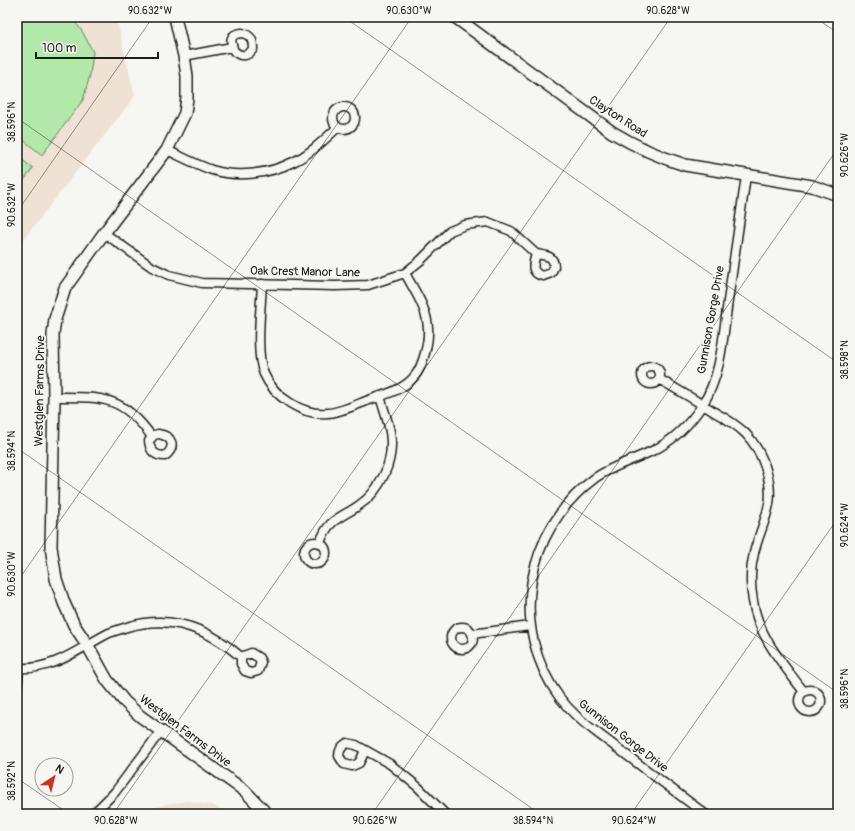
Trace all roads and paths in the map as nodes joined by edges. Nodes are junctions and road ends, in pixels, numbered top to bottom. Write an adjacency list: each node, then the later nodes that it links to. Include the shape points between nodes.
1 (175, 17): 4 (street, Westglen Farms Drive)
2 (455, 17): 7 (street, Clayton Road, via 626,140 655,155 685,165)
3 (232, 47): 4 (street)
4 (184, 56): 6 (street, Westglen Farms Drive, via 187,76 185,112)
5 (337, 128): 6 (street, via 293,162 261,173 237,174 213,170)
6 (167, 150): 9 (street, Westglen Farms Drive)
7 (746, 176): 8 (street, Clayton Road, via 812,186); 16 (street, Gunnison Gorge Drive, via 720,354 712,385)
8 (838, 195)
9 (104, 233): 12 (street, Oak Crest Manor Lane, via 137,258 169,275 202,283); 14 (street, Westglen Farms Drive, via 66,288 55,319)
10 (536, 254): 11 (street, Oak Crest Manor Lane, via 506,228 488,222 465,225 450,232)
11 (405, 273): 12 (street, Oak Crest Manor Lane, via 368,285); 15 (street, via 426,314 428,329 424,358 414,378)
12 (262, 284): 15 (street, via 260,357 264,375 284,399 298,408 329,414)
13 (659, 379): 16 (street)
14 (54, 396): 17 (street, via 94,397 111,401 126,409); 21 (street, Westglen Farms Drive, via 51,516 53,563 64,603)
15 (380, 396): 18 (street, via 390,432 391,447 382,479 373,493 329,526 323,533)
16 (702, 404): 19 (street, Gunnison Gorge Drive, via 691,421 667,443 596,477 566,506 544,539 537,558 530,586); 25 (street, via 746,434 764,464 769,485 769,502 752,561 750,579 753,602 763,633)
17 (152, 437)
18 (320, 543)
19 (530, 626): 20 (street); 31 (street, Gunnison Gorge Drive, via 546,675 568,708)
20 (472, 634)
21 (88, 646): 22 (street, via 110,632 134,625 172,622 191,626 208,634); 23 (street, via 58,662); 26 (street, Westglen Farms Drive, via 107,680 124,700)
22 (241, 657)
23 (18, 668): 24 (street)
24 (17, 690)
25 (804, 692)
26 (161, 731): 28 (street, via 115,792); 29 (street, Westglen Farms Drive, via 245,791)
27 (365, 751): 27 (street, via 347,743 341,748 339,756 344,764 356,765); 30 (street, via 390,764)
28 (93, 814)
29 (266, 814)
30 (445, 814)
31 (705, 814)

